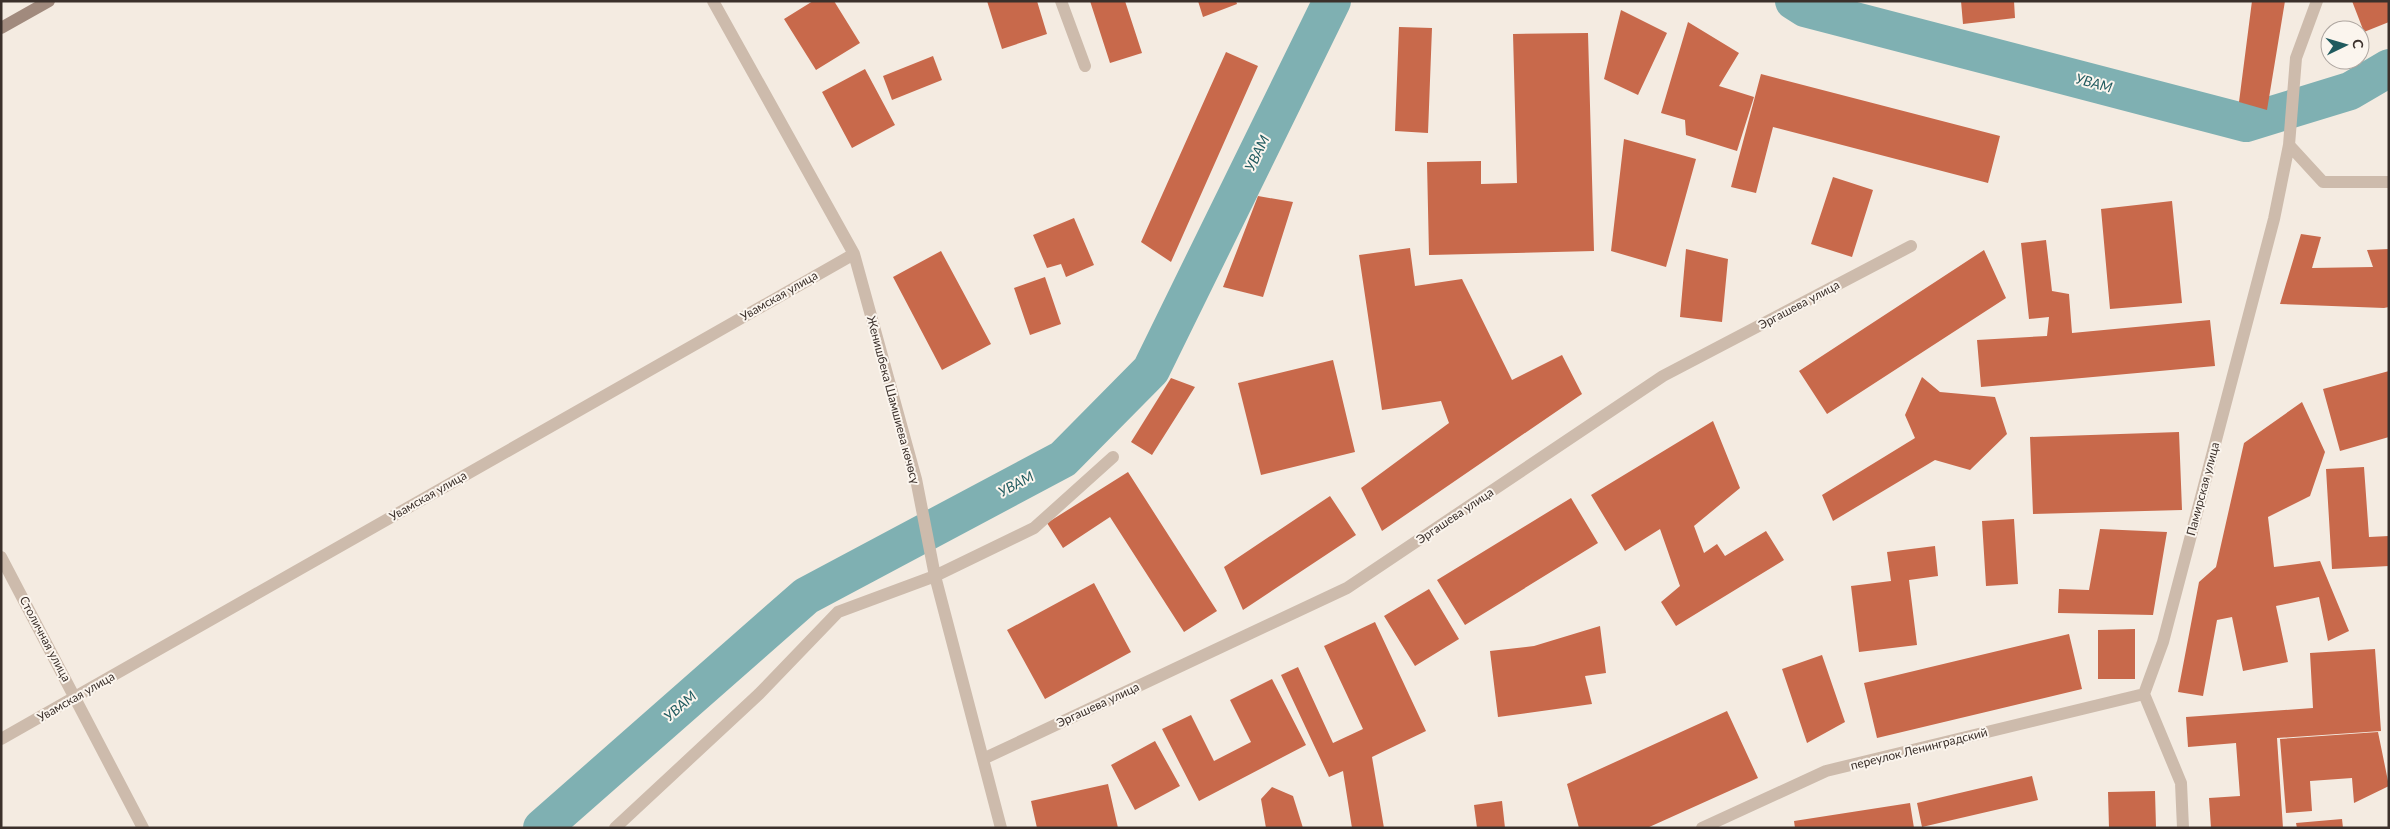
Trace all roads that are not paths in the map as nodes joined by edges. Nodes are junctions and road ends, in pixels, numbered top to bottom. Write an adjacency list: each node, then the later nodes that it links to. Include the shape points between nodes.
1 (49, 1): 5 (main road)
2 (713, 1): 10 (street, Женишбека Шамшиева көчөсү)
3 (1061, 1): 6 (street)
4 (2317, 1): 7 (street, Памирская улица, via 2296,58)
5 (1, 28)
6 (1085, 66)
7 (2289, 145): 8 (street, via 2323,182); 14 (street, Памирская улица, via 2274,219 2163,642)
8 (2389, 182)
9 (1911, 246): 17 (street, Эргашева улица, via 1664,376 1347,588)
10 (854, 254): 13 (street, Женишбека Шамшиева көчөсү, via 916,479); 15 (street, Увамская улица)
11 (1113, 457): 13 (street, via 1034,528)
12 (1, 557): 15 (street, Столичная улица)
13 (935, 576): 17 (street, Женишбека Шамшиева көчөсү); 19 (street, via 838,612 759,694)
14 (2144, 694): 21 (street, переулок Ленинградский, via 1826,771); 22 (street, via 2181,783)
15 (75, 697): 16 (street, Увамская улица); 18 (street, Столичная улица)
16 (1, 739)
17 (983, 759): 20 (street, Женишбека Шамшиева көчөсү)
18 (143, 828)
19 (615, 828)
20 (1001, 828)
21 (1702, 828)
22 (2183, 828)

